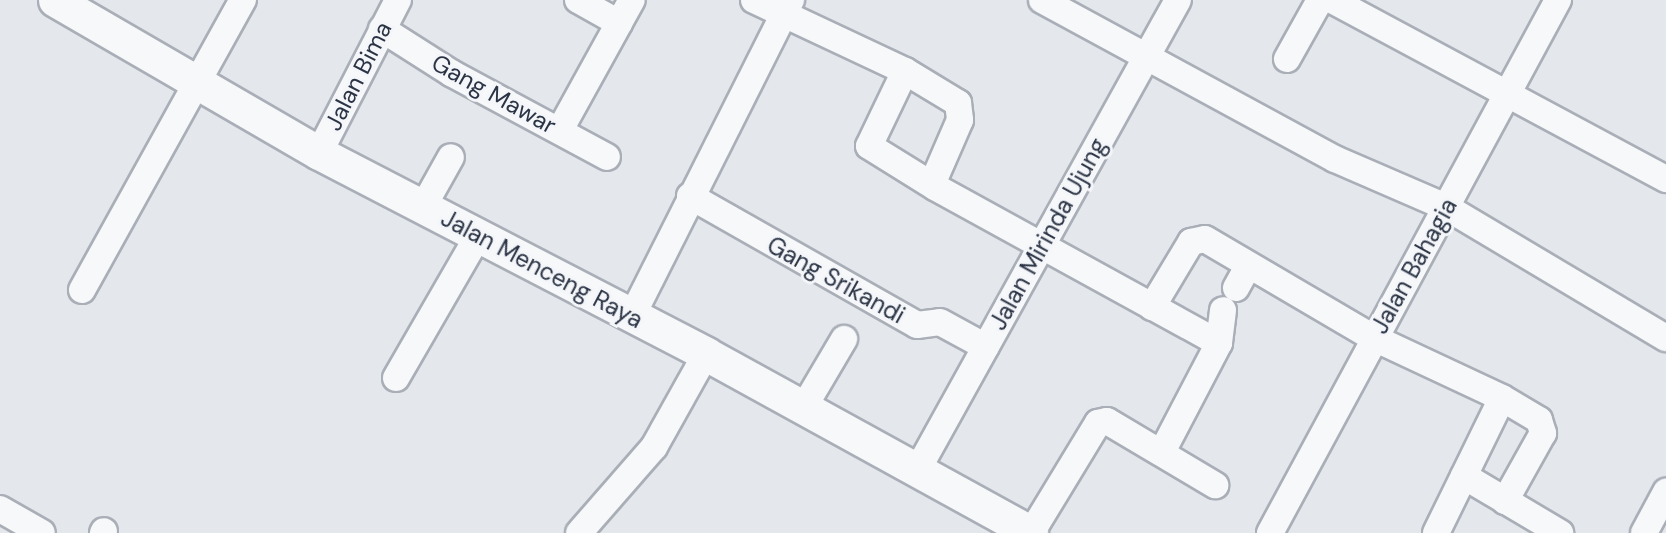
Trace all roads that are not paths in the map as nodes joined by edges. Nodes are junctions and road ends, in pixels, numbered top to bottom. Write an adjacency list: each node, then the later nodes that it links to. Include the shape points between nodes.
1 (55, 0): 18 (street, Jalan Menceng Raya)
2 (243, 0): 18 (street)
3 (398, 0): 14 (street, Jalan Bima)
4 (578, 0): 13 (street)
5 (632, 0): 13 (street)
6 (754, 0): 12 (street)
7 (1042, 0): 15 (street)
8 (1178, 0): 15 (street, Jalan Mirinda Ujung)
9 (1320, 0): 16 (street)
10 (1332, 0): 19 (street)
11 (1558, 0): 19 (street, Jalan Bahagia)
12 (787, 7): 17 (street); 26 (street)
13 (619, 23): 20 (street)
14 (382, 29): 20 (street, Gang Mawar, via 451,74); 21 (street, Jalan Bima)
15 (1146, 59): 28 (street, via 1335,159); 30 (street, Jalan Mirinda Ujung)
16 (1286, 59)
17 (905, 71): 25 (street, via 953,99 959,109 960,120); 25 (street, via 869,146)
18 (194, 81): 21 (street, Jalan Menceng Raya); 32 (street)
19 (1508, 92): 24 (street); 28 (street, Jalan Bahagia)
20 (560, 130): 23 (street, Gang Mawar)
21 (319, 153): 27 (street, Jalan Menceng Raya)
22 (450, 157): 27 (street)
23 (607, 157)
24 (1666, 179)
25 (933, 182): 30 (street)
26 (690, 196): 34 (street); 39 (street, Gang Srikandi, via 917,325 940,322)
27 (423, 207): 29 (street, Jalan Menceng Raya)
28 (1446, 207): 35 (street, Jalan Bahagia); 36 (street)
29 (478, 236): 34 (street, Jalan Menceng Raya); 41 (street)
30 (1041, 246): 33 (street); 39 (street, Jalan Mirinda Ujung)
31 (1249, 265): 33 (street, via 1205,239 1195,239); 35 (street); 38 (street, via 1229,299)
32 (82, 290)
33 (1152, 307): 38 (street)
34 (632, 316): 40 (street, Jalan Menceng Raya)
35 (1374, 338): 42 (street); 54 (street, Jalan Bahagia)
36 (1666, 338)
37 (844, 339): 43 (street, Gang Srikandi)
38 (1219, 343): 44 (street)
39 (986, 347): 45 (street, Jalan Mirinda Ujung)
40 (706, 354): 43 (street, Jalan Menceng Raya); 52 (street, via 654,447)
41 (396, 378)
42 (1502, 398): 46 (street); 49 (street, via 1539,420 1543,433)
43 (804, 407): 45 (street, Jalan Menceng Raya)
44 (1162, 452): 47 (street); 53 (street, via 1107,421 1098,423)
45 (918, 469): 53 (street, Jalan Menceng Raya)
46 (1464, 476): 49 (street); 55 (street)
47 (1215, 485)
48 (1666, 492): 57 (street)
49 (1505, 501): 56 (street)
50 (0, 509): 51 (street)
51 (42, 533)
52 (579, 533)
53 (1031, 533)
54 (1270, 533)
55 (1436, 533)
56 (1559, 533)
57 (1644, 533)

